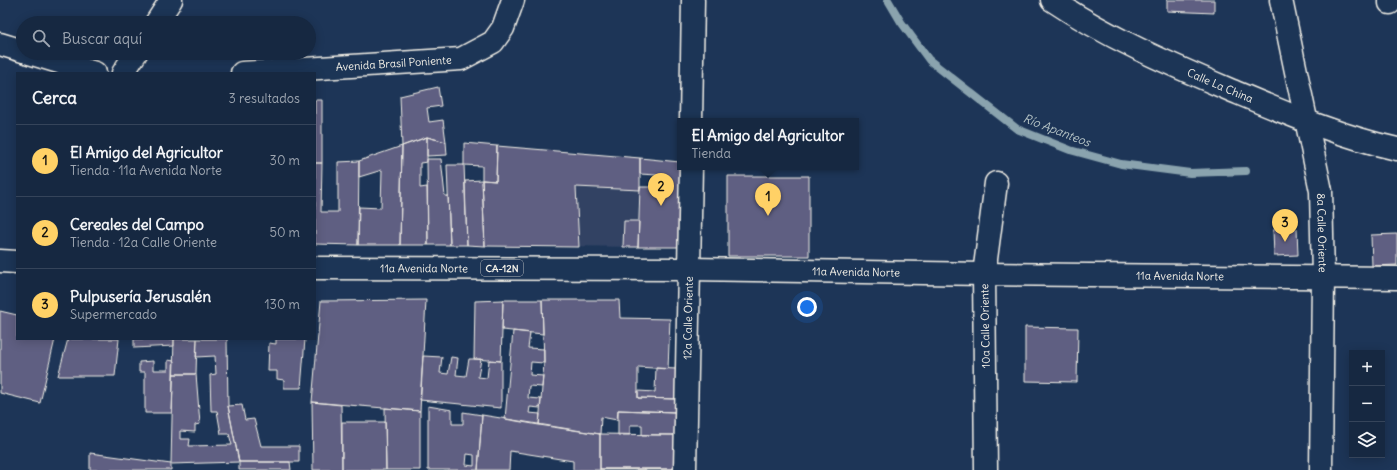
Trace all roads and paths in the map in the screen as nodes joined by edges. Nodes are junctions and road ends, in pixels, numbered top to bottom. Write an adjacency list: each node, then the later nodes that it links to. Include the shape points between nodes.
1 (171, 0): 6 (street)
2 (513, 0): 13 (street, Avenida Brasil Poniente, via 503,28 493,42 462,59)
3 (693, 0): 14 (street)
4 (1052, 0): 15 (street, Calle La China, via 1084,22 1156,58)
5 (1281, 0): 15 (street, 8a Calle Oriente)
6 (161, 16)
7 (0, 44): 8 (street)
8 (16, 49)
9 (52, 60): 11 (street)
10 (131, 60): 12 (street)
11 (92, 72)
12 (124, 72)
13 (258, 72)
14 (692, 118)
15 (1306, 122): 16 (street, Calle La China); 24 (street, 8a Calle Oriente, via 1321,191)
16 (1397, 149)
17 (691, 170): 22 (street, 12a Calle Oriente)
18 (996, 183): 23 (street, 10a Calle Oriente)
19 (0, 261): 20 (street)
20 (16, 262)
21 (316, 268): 22 (street, 11a Avenida Norte / CA-12N)
22 (690, 269): 23 (street, 11a Avenida Norte); 26 (street, 12a Calle Oriente)
23 (984, 274): 24 (street, 11a Avenida Norte); 27 (street, 10a Calle Oriente)
24 (1323, 276): 25 (street, 11a Avenida Norte); 28 (street, 8a Calle Oriente)
25 (1397, 278)
26 (685, 470)
27 (986, 470)
28 (1321, 470)

